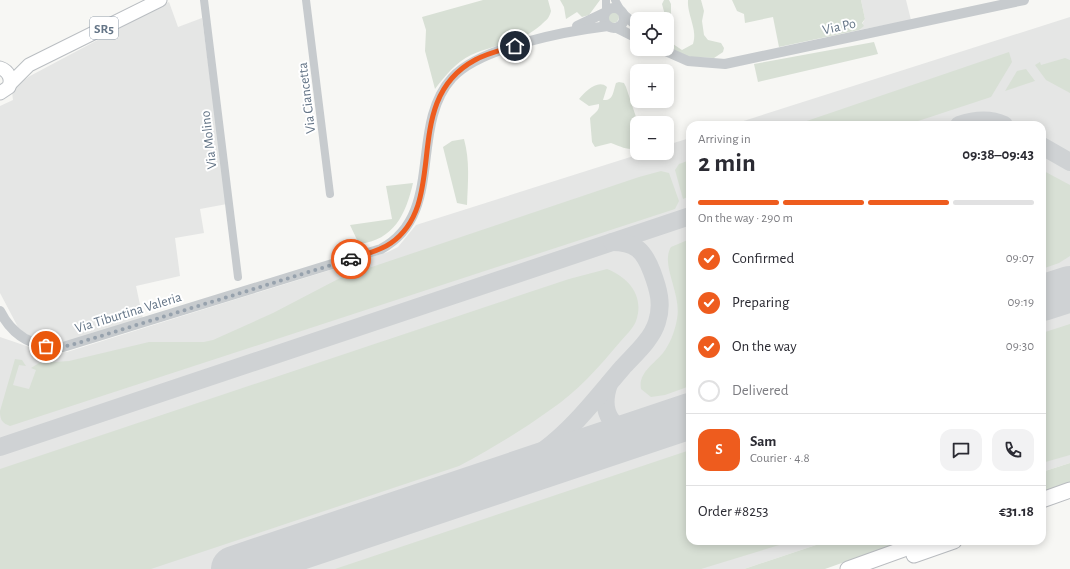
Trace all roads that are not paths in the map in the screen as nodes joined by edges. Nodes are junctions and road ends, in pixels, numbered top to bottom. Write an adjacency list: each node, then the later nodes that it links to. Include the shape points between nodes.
1 (160, 0): 13 (main road, SR5)
2 (204, 0): 18 (street, Via Molino)
3 (306, 0): 17 (street, Via Ciancetta)
4 (606, 0): 7 (street)
5 (1024, 0): 12 (street, Via Po, via 726,64 688,61)
6 (620, 8): 7 (street, via 611,7); 8 (street); 9 (street, via 622,24)
7 (605, 12): 9 (street, via 603,19); 10 (street)
8 (630, 19)
9 (612, 27): 10 (street); 11 (street)
10 (565, 32): 19 (street, Via Tiburtina Valeria, via 485,56 469,64 452,79 438,99 431,122 423,181 416,210 408,225 394,241 381,249 63,347 27,341 12,330)
11 (630, 35)
12 (674, 55)
13 (29, 65): 14 (main road, SR5); 15 (main road, SR5)
14 (2, 68): 15 (main road, SR5, via 10,77)
15 (10, 84): 16 (main road, SR5)
16 (0, 93)
17 (330, 194)
18 (238, 277)
19 (0, 311)
20 (1070, 490): 21 (highway)
21 (1046, 499)
22 (1070, 500): 23 (highway)
23 (1046, 509)
24 (915, 545): 26 (highway)
25 (943, 545): 27 (highway)
26 (848, 569)
27 (876, 569)

